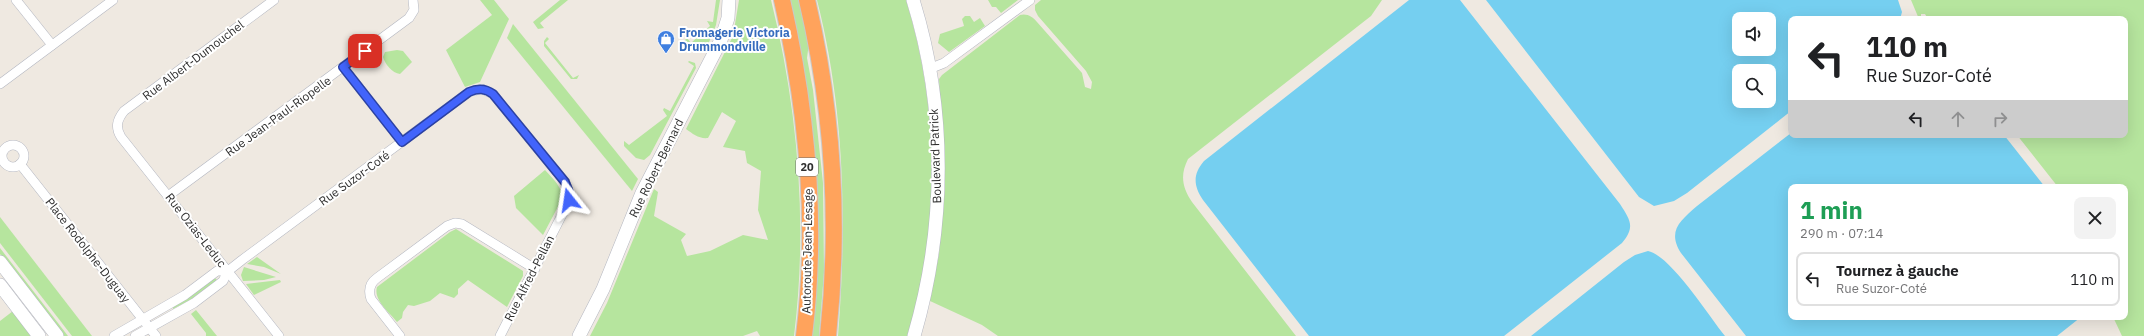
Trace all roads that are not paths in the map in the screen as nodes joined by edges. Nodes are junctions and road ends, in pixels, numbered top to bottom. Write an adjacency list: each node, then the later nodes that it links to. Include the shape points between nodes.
1 (16, 0): 10 (street)
2 (112, 0): 10 (street)
3 (274, 0): 15 (street, Rue Albert-Dumouchel, via 124,111)
4 (413, 0): 11 (street, Rue Jean-Paul-Riopelle, via 415,8 411,17)
5 (729, 0): 35 (street, Rue Robert-Bernard, via 728,18 721,40 642,193 603,289)
6 (782, 0): 36 (highway, Autoroute Jean-Lesage / 20, via 796,72 808,174 810,242)
7 (807, 0): 37 (highway, Autoroute Jean-Lesage / 20, via 821,76 832,166 834,244)
8 (913, 0): 12 (street, Boulevard Patrick)
9 (1030, 0): 12 (street, via 944,63)
10 (52, 45): 13 (street)
11 (343, 67): 16 (street); 18 (street, Rue Jean-Paul-Riopelle)
12 (930, 69): 38 (street, Boulevard Patrick, via 937,137 938,200 932,261)
13 (0, 84)
14 (482, 89): 16 (street, Rue Suzor-Coté, via 469,92); 20 (street, Rue Alfred-Pellan, via 493,94 568,188 568,204)
15 (117, 123): 18 (street, Rue Ozias-Leduc, via 120,135)
16 (402, 142): 21 (street, Rue Suzor-Coté)
17 (20, 164): 25 (street, Place Rodolphe-Duguay)
18 (168, 196): 21 (street, Rue Ozias-Leduc)
19 (0, 262): 29 (street)
20 (534, 268): 33 (street, via 462,224 447,226 371,284 371,299); 34 (street, Rue Alfred-Pellan)
21 (228, 272): 23 (street, Rue Suzor-Coté, via 217,271); 24 (street, Rue Suzor-Coté, via 223,281 194,303); 32 (street, Rue Ozias-Leduc)
22 (0, 286): 28 (street)
23 (167, 306): 24 (street); 25 (street, Rue Suzor-Coté)
24 (172, 315): 26 (street, Rue Suzor-Coté)
25 (143, 320): 26 (street, Place Rodolphe-Duguay); 27 (street, Rue Suzor-Coté)
26 (150, 328): 30 (street, Rue Suzor-Coté); 31 (street, Place Rodolphe-Duguay)
27 (116, 335)
28 (39, 336)
29 (57, 336)
30 (135, 336)
31 (156, 336)
32 (279, 336)
33 (400, 336)
34 (500, 336)
35 (579, 336)
36 (804, 336)
37 (828, 336)
38 (914, 336)

